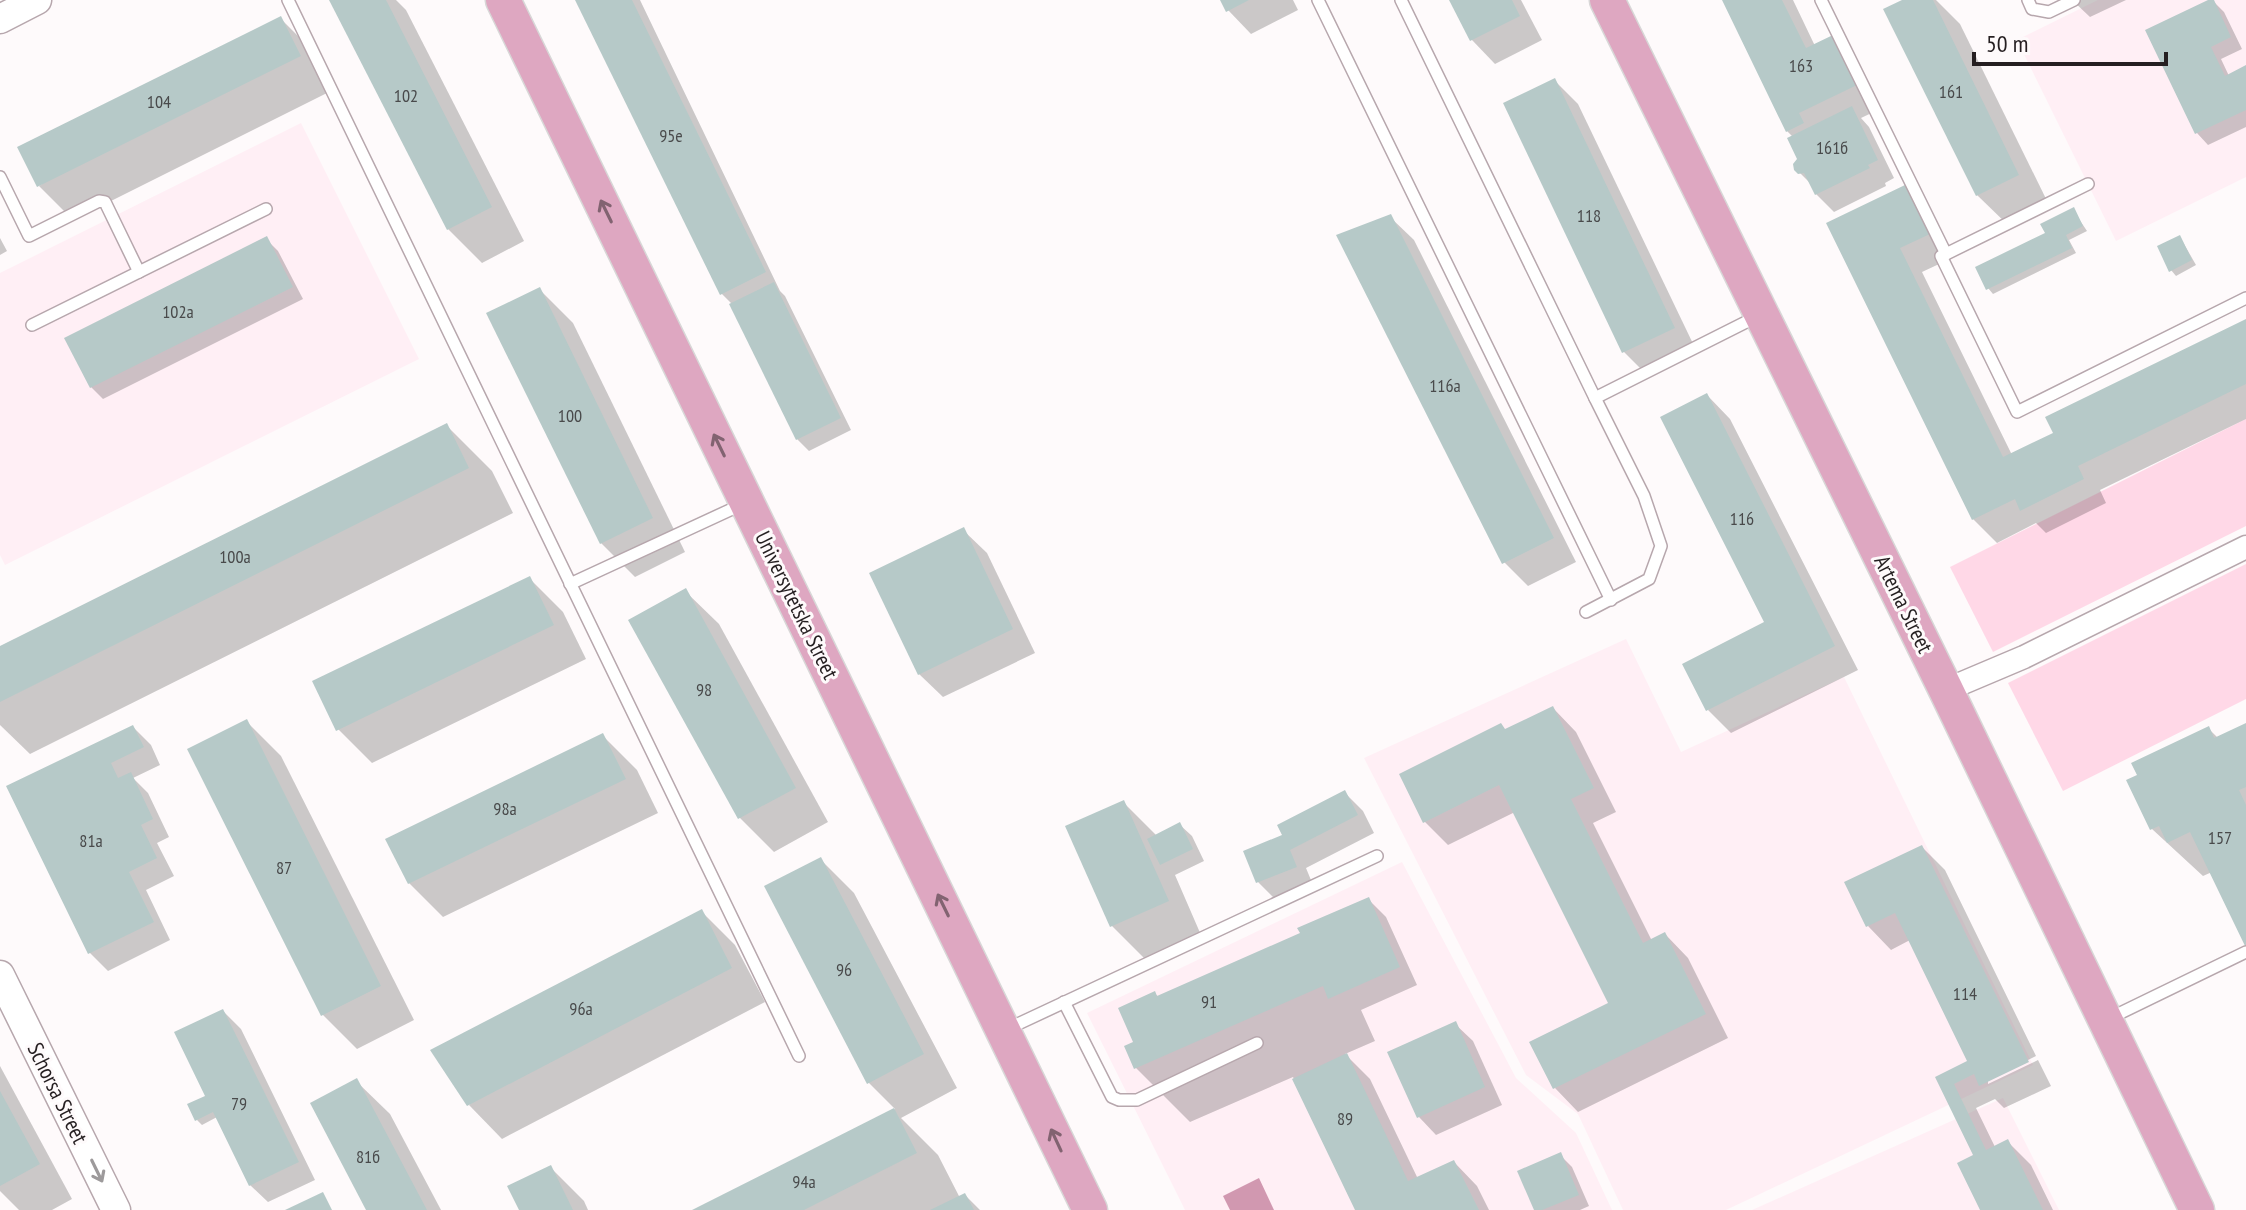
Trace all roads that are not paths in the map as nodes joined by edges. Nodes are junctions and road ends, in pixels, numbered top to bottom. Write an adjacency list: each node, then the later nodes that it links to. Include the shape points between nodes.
1 (37, 0): 10 (street)
2 (288, 0): 22 (lane)
3 (503, 0): 20 (main road, Universytetska Street, one-way to 3)
4 (1318, 0): 23 (lane)
5 (1401, 0): 19 (lane)
6 (1607, 0): 17 (main road, Artema Street)
7 (1821, 0): 14 (lane)
8 (2028, 0): 9 (lane, via 2032,9 2049,12)
9 (2074, 0)
10 (0, 19)
11 (0, 177): 15 (lane, via 29,236 105,202)
12 (2088, 184): 14 (lane)
13 (266, 209): 15 (lane)
14 (1946, 254): 16 (lane, via 1941,256 2017,412)
15 (139, 272): 18 (lane)
16 (2246, 298)
17 (1762, 314): 19 (lane); 25 (main road, Artema Street)
18 (32, 325)
19 (1595, 398): 23 (lane, via 1644,496 1661,546 1649,579)
20 (747, 502): 22 (lane); 31 (main road, Universytetska Street, one-way to 20)
21 (2246, 547): 25 (street)
22 (570, 584): 33 (lane)
23 (1611, 600): 24 (lane)
24 (1586, 612)
25 (1946, 690): 30 (main road, Artema Street)
26 (1377, 856): 29 (lane)
27 (2246, 952): 30 (lane)
28 (0, 975): 34 (street, Schorsa Street, one-way to 34)
29 (1064, 1002): 31 (lane); 32 (lane, via 1112,1097 1119,1100 1137,1100)
30 (2104, 1021): 36 (main road, Artema Street)
31 (1004, 1030): 35 (main road, Universytetska Street, one-way to 31)
32 (1257, 1043)
33 (799, 1056)
34 (116, 1210)
35 (1090, 1210)
36 (2197, 1210)

